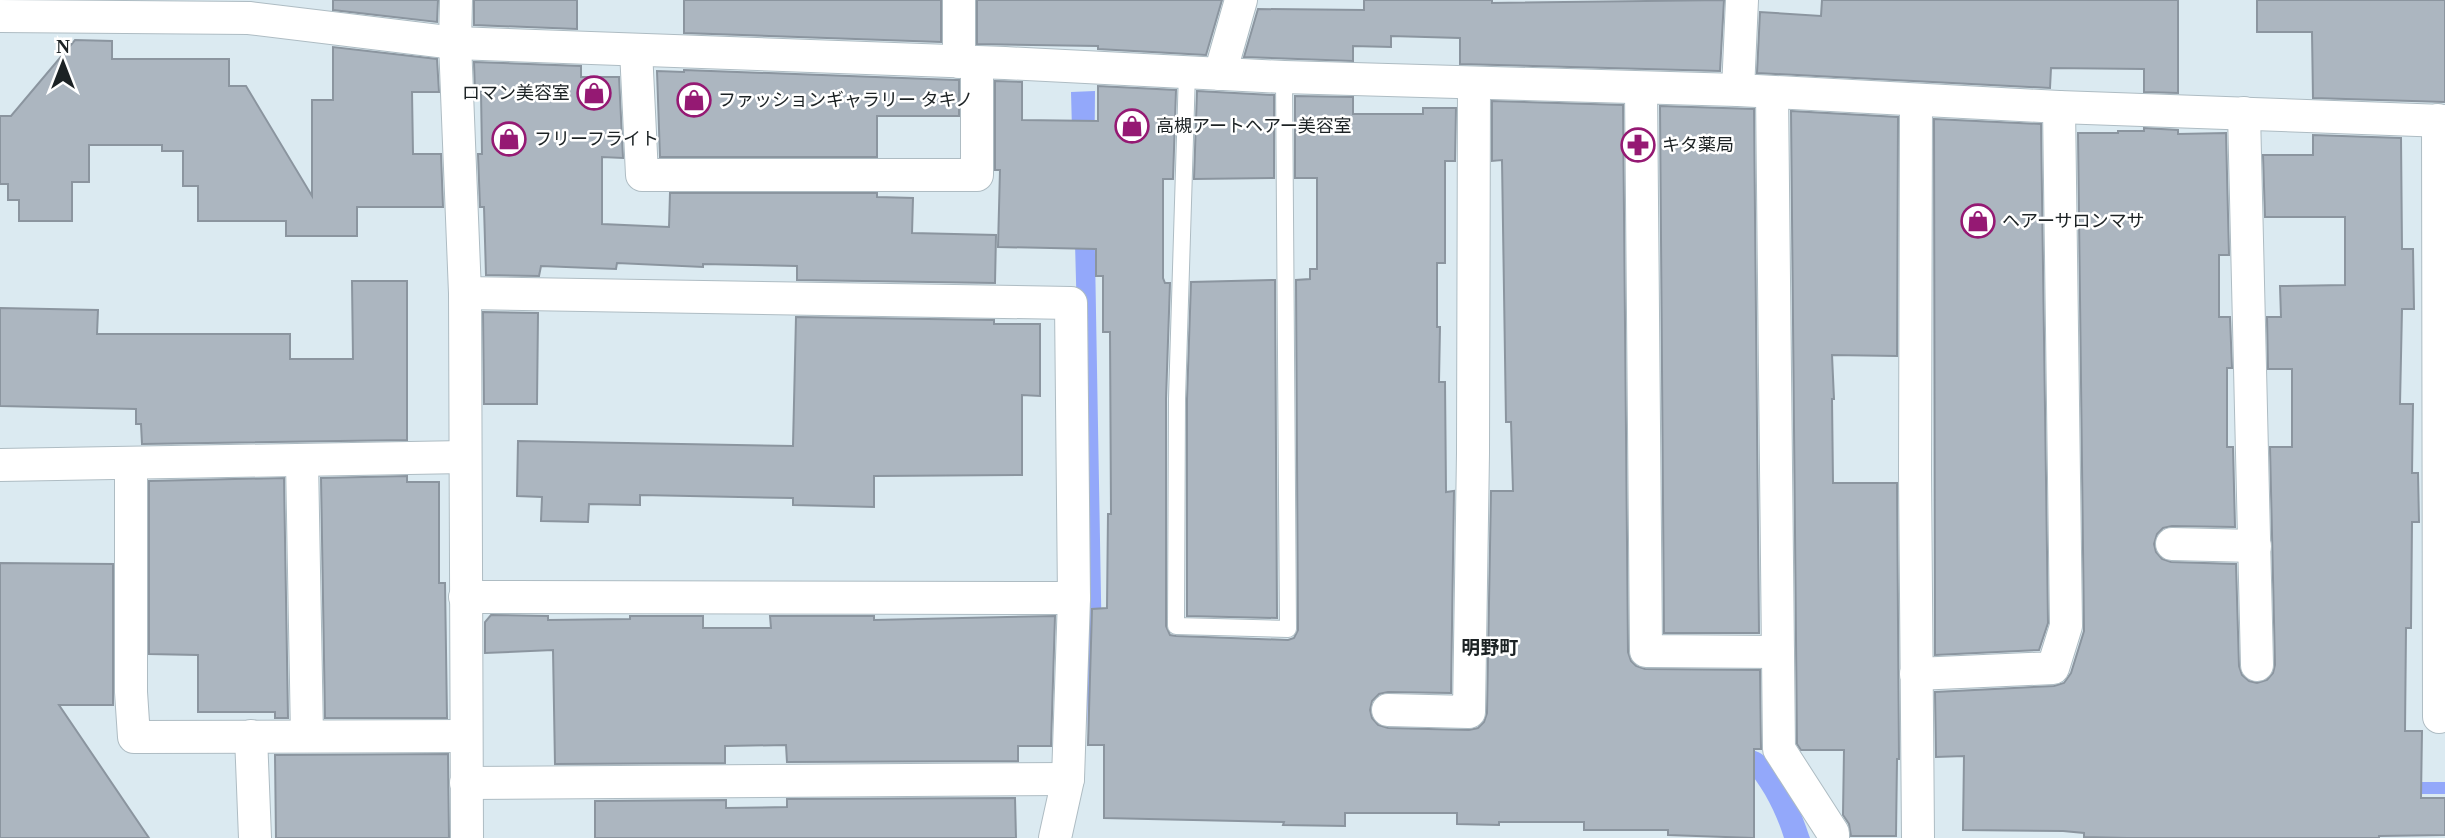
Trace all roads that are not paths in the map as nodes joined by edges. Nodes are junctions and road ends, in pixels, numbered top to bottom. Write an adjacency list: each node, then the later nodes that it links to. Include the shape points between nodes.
1 (456, 0): 8 (street)
2 (959, 0): 10 (street)
3 (1241, 0): 12 (street)
4 (1742, 0): 16 (street)
5 (67, 8): 6 (street); 7 (street)
6 (248, 9): 8 (street)
7 (0, 16)
8 (455, 43): 9 (street); 22 (street)
9 (636, 50): 10 (street); 10 (street, via 642,176 977,176)
10 (968, 62): 11 (street)
11 (1187, 72): 12 (street); 13 (lane, via 1177,399 1176,626 1289,629)
12 (1220, 74): 13 (street)
13 (1284, 77): 14 (street)
14 (1474, 83): 15 (street); 34 (street, via 1469,712)
15 (1641, 88): 16 (street); 31 (street, via 1646,651)
16 (1738, 90): 17 (street)
17 (1772, 92): 18 (street); 31 (street)
18 (1916, 100): 19 (street); 33 (street)
19 (2059, 107): 20 (street); 33 (street, via 2066,626 2053,668)
20 (2244, 113): 21 (street); 28 (street)
21 (2441, 121): 35 (street)
22 (466, 293): 23 (street); 30 (street, via 1070,303)
23 (466, 457): 24 (street); 29 (street)
24 (302, 460): 25 (street); 37 (street)
25 (131, 463): 26 (street); 36 (street, via 134,737)
26 (0, 465)
27 (2172, 544): 28 (street)
28 (2255, 546): 32 (street)
29 (466, 597): 30 (street); 38 (street)
30 (1074, 598): 39 (street)
31 (1778, 652): 44 (street, via 1779,749)
32 (2257, 664)
33 (1916, 674): 45 (street)
34 (1388, 709)
35 (2440, 717)
36 (251, 736): 37 (street); 41 (street)
37 (307, 736): 38 (street)
38 (466, 736): 40 (street)
39 (1068, 779): 40 (street); 43 (street)
40 (466, 783): 42 (street)
41 (255, 838)
42 (467, 838)
43 (1055, 838)
44 (1833, 838)
45 (1918, 838)

